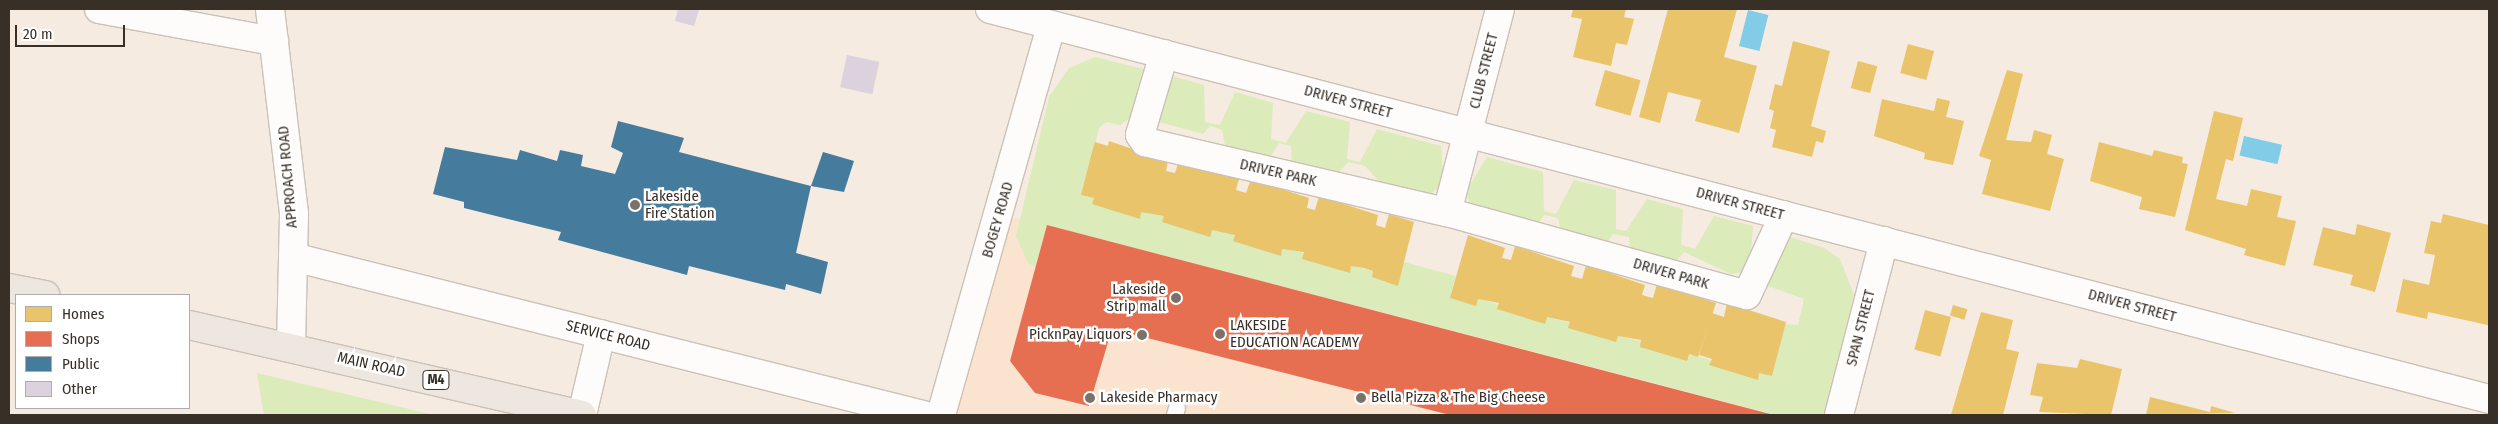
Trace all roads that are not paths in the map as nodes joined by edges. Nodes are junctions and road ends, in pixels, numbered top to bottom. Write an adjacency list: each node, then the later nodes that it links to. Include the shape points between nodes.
1 (99, 9): 6 (street)
2 (270, 9): 6 (street, APPROACH ROAD)
3 (990, 9): 5 (street, DRIVER STREET)
4 (1500, 9): 8 (street, CLUB STREET)
5 (1051, 25): 7 (street, DRIVER STREET); 21 (street, BOGEY ROAD)
6 (274, 41): 12 (street, APPROACH ROAD, via 294,214)
7 (1164, 54): 8 (street, DRIVER STREET); 9 (street, DRIVER PARK, via 1140,135 1145,142)
8 (1468, 134): 9 (street, CLUB STREET); 10 (street, DRIVER STREET)
9 (1450, 200): 10 (street, DRIVER PARK, via 1747,295)
10 (1784, 215): 11 (street, DRIVER STREET)
11 (1884, 241): 18 (street, DRIVER STREET); 22 (street, SPAN STREET)
12 (293, 257): 16 (street, SERVICE ROAD); 17 (street, APPROACH ROAD)
13 (9, 288): 14 (main road)
14 (40, 294)
15 (190, 325): 17 (main road, MAIN ROAD / M4)
16 (601, 334): 19 (street); 20 (street, SERVICE ROAD)
17 (290, 345): 19 (main road, MAIN ROAD / M4)
18 (2489, 399)
19 (582, 415)
20 (924, 415)
21 (941, 415)
22 (1839, 415)

